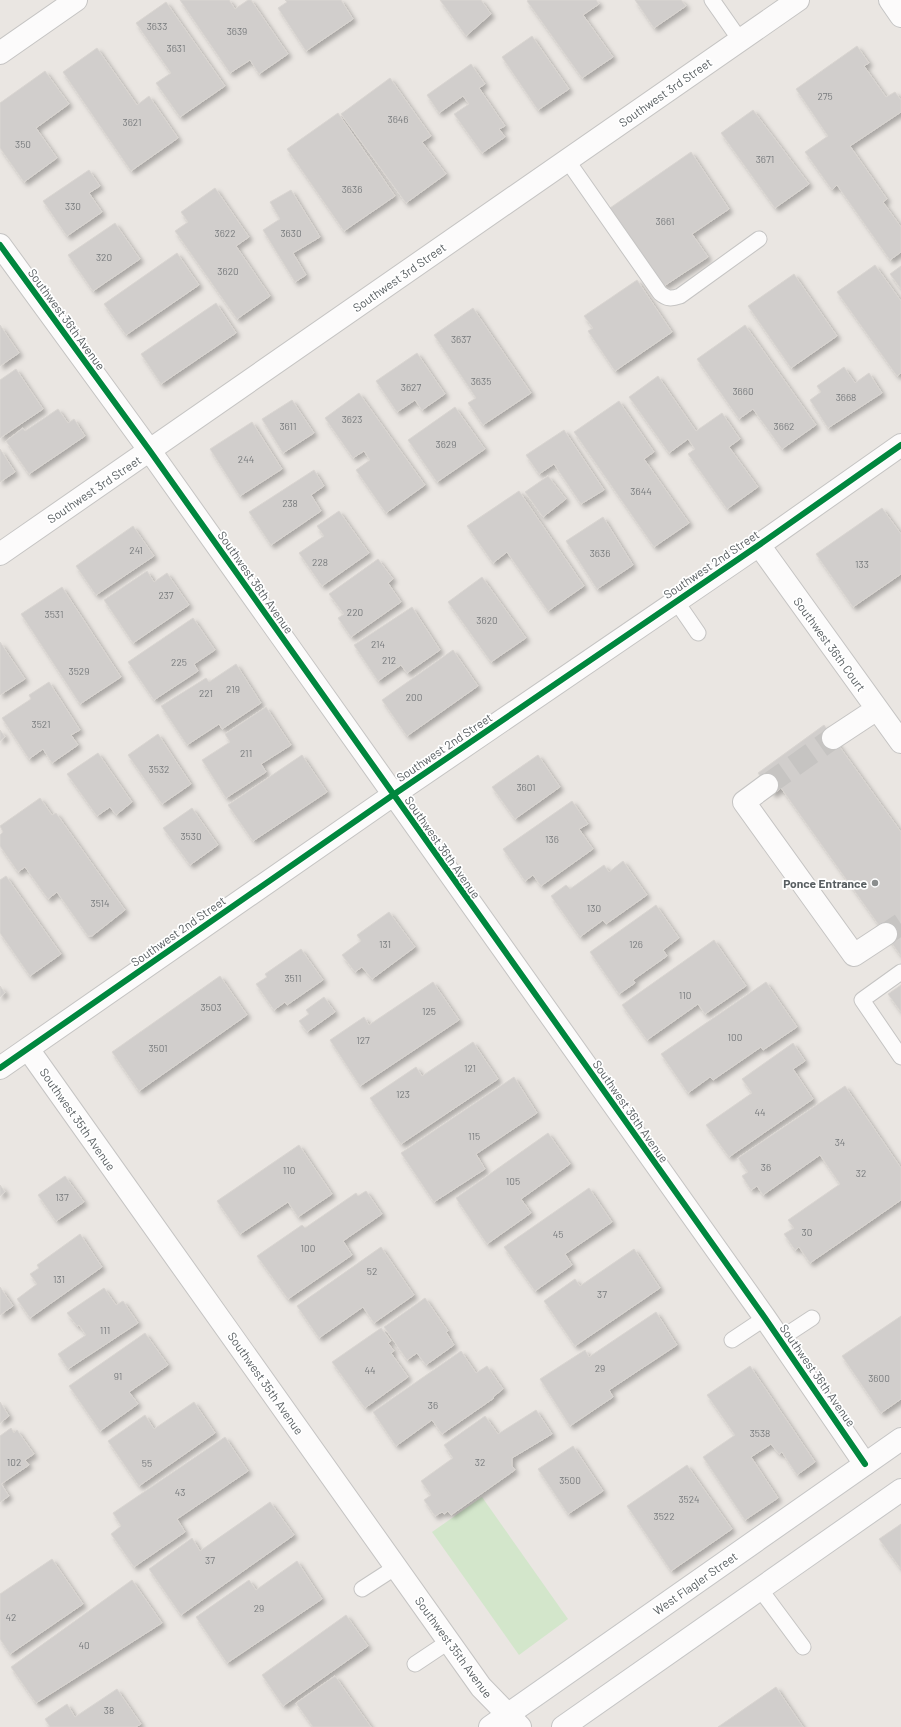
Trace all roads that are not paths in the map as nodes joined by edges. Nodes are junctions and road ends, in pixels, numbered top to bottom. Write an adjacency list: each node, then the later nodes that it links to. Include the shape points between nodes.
1 (76, 0): 7 (street)
2 (712, 0): 6 (lane)
3 (798, 0): 6 (street, Southwest 3rd Street)
4 (890, 0): 5 (street)
5 (901, 16)
6 (740, 40): 8 (street, Southwest 3rd Street)
7 (0, 53)
8 (567, 160): 9 (lane, via 666,298 680,296); 12 (street, Southwest 3rd Street)
9 (759, 239)
10 (0, 245): 12 (street, Southwest 36th Avenue)
11 (901, 445): 13 (street, Southwest 2nd Street)
12 (150, 451): 14 (street, Southwest 3rd Street); 21 (street, Southwest 36th Avenue)
13 (759, 546): 15 (street, Southwest 2nd Street); 17 (street, Southwest 36th Court)
14 (0, 554)
15 (676, 601): 16 (lane); 21 (street, Southwest 2nd Street)
16 (698, 633)
17 (877, 709): 18 (street); 19 (street, Southwest 36th Court)
18 (833, 738)
19 (901, 742)
20 (767, 785): 22 (street, via 744,802 854,955)
21 (393, 795): 24 (street, Southwest 2nd Street); 27 (street, Southwest 36th Avenue)
22 (886, 934)
23 (901, 972): 25 (lane, via 862,1000)
24 (28, 1049): 26 (street, Southwest 2nd Street); 34 (street, Southwest 35th Avenue)
25 (900, 1054)
26 (0, 1068)
27 (765, 1318): 29 (street, Southwest 36th Avenue); 30 (lane)
28 (812, 1318): 29 (lane)
29 (780, 1339): 32 (street, Southwest 36th Avenue)
30 (732, 1340)
31 (901, 1439): 32 (street, West Flagler Street)
32 (865, 1464): 40 (street, West Flagler Street)
33 (901, 1490): 36 (street)
34 (396, 1567): 35 (lane); 37 (street, Southwest 35th Avenue)
35 (362, 1589)
36 (760, 1589): 38 (lane); 41 (street)
37 (448, 1642): 39 (lane); 40 (street, Southwest 35th Avenue)
38 (803, 1648)
39 (415, 1664)
40 (505, 1723)
41 (563, 1727)

